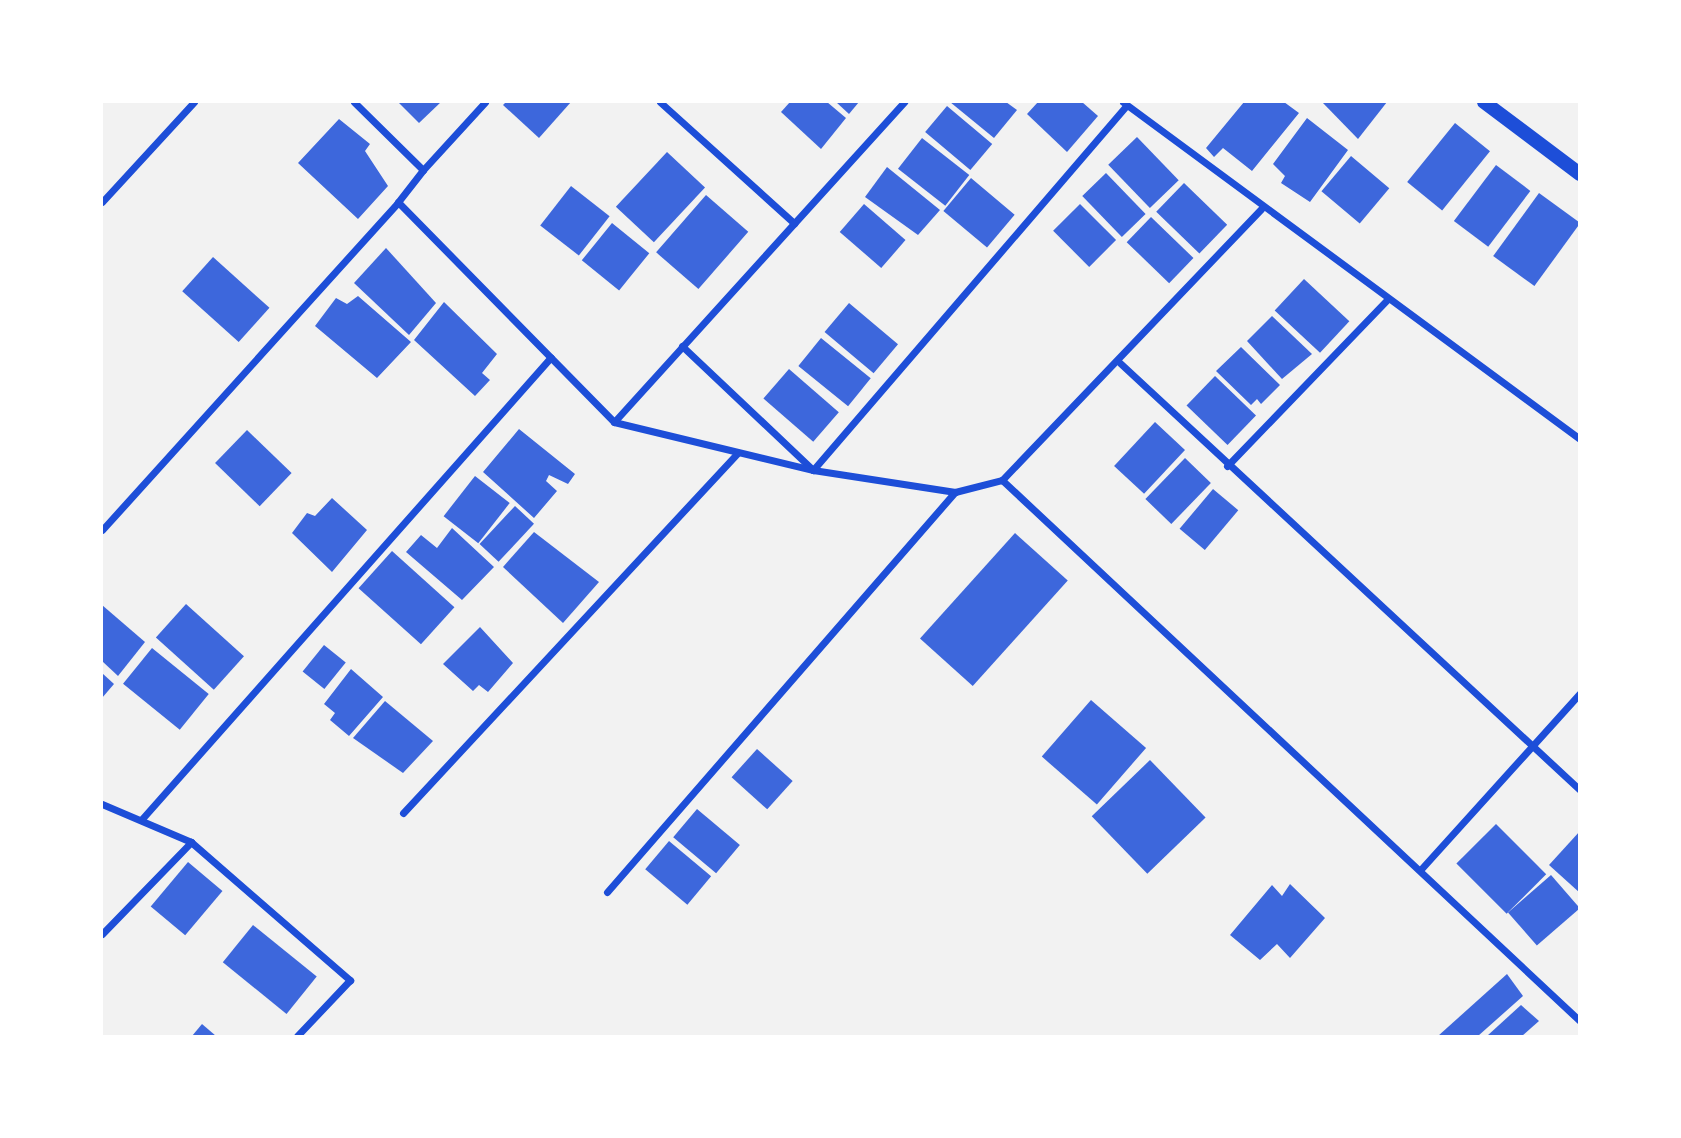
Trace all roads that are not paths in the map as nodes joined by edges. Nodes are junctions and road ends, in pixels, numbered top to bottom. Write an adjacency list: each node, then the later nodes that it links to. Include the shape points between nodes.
1 (194, 102): 10 (street)
2 (354, 102): 8 (street)
3 (485, 102): 8 (street)
4 (662, 102): 13 (street)
5 (904, 102): 13 (street)
6 (1483, 102): 9 (main road)
7 (1125, 103): 12 (street); 22 (street)
8 (423, 170): 11 (street)
9 (1580, 174)
10 (102, 202)
11 (398, 202): 16 (street); 25 (street)
12 (1261, 209): 14 (street); 17 (street)
13 (794, 223): 15 (street)
14 (1387, 300): 19 (street); 21 (street)
15 (682, 346): 18 (street); 22 (street)
16 (551, 357): 18 (street); 31 (street)
17 (1119, 363): 21 (street); 23 (street)
18 (614, 422): 20 (street)
19 (1580, 439)
20 (738, 452): 22 (street); 30 (street)
21 (1227, 466): 27 (street)
22 (813, 470): 24 (street)
23 (1002, 480): 24 (street); 33 (street)
24 (955, 492): 34 (street)
25 (102, 530)
26 (1580, 693): 27 (street)
27 (1531, 749): 28 (street); 33 (street)
28 (1580, 790)
29 (102, 804): 31 (street)
30 (403, 813)
31 (141, 820): 32 (street)
32 (191, 842): 35 (street); 37 (street, via 350,980)
33 (1422, 868): 36 (street)
34 (607, 892)
35 (102, 934)
36 (1580, 1021)
37 (297, 1037)

